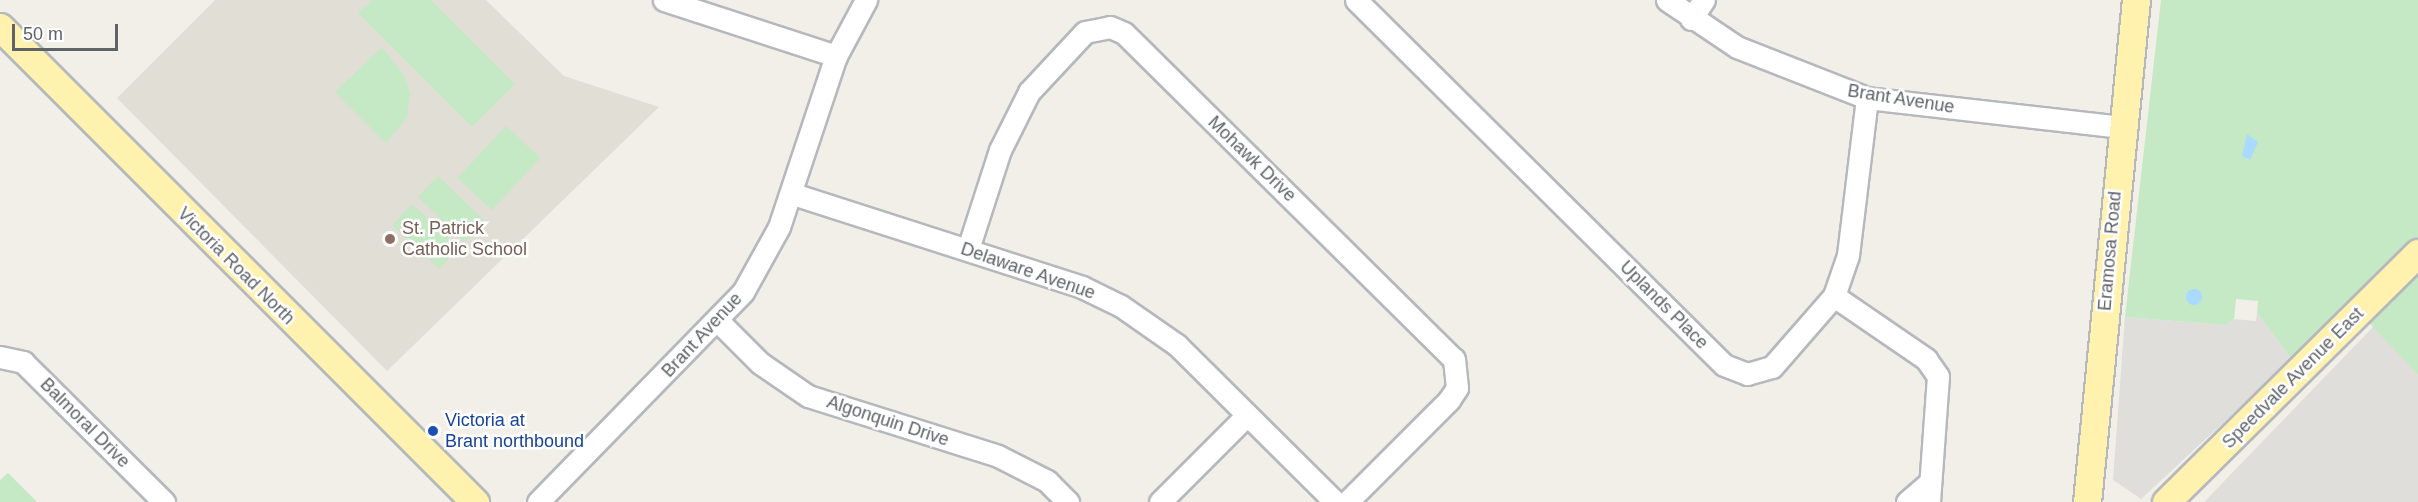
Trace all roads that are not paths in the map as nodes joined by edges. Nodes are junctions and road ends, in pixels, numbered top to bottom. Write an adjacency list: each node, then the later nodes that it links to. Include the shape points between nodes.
1 (664, 0): 9 (street)
2 (866, 0): 9 (street, Brant Avenue)
3 (1356, 0): 15 (street, Uplands Place, via 1724,365 1747,374 1772,367)
4 (1667, 0): 7 (street, Brant Avenue)
5 (1704, 0): 7 (street)
6 (2136, 0): 11 (main road, Eramosa Road)
7 (1691, 19): 10 (street, Brant Avenue, via 1789,72)
8 (0, 27): 22 (main road, Victoria Road North)
9 (836, 56): 12 (street, Brant Avenue)
10 (1867, 98): 11 (street, Brant Avenue); 15 (street, Uplands Place, via 1848,255)
11 (2122, 127): 19 (main road, Eramosa Road)
12 (793, 194): 13 (street, Delaware Avenue); 16 (street, Brant Avenue, via 760,264)
13 (968, 249): 18 (street, Delaware Avenue, via 1082,287 1121,306 1177,345); 27 (street, Mohawk Drive, via 1000,150 1029,92 1085,32 1110,27 1124,33 1454,359 1457,388 1449,400)
14 (2418, 254): 31 (main road, Speedvale Avenue East)
15 (1834, 296): 20 (street, via 1926,359 1938,376)
16 (719, 322): 23 (street, Brant Avenue); 24 (street, Algonquin Drive, via 760,363 808,396 998,456 1047,481)
17 (0, 357): 21 (street, Balmoral Drive, via 23,362)
18 (1246, 414): 25 (street); 26 (street, Delaware Avenue)
19 (2091, 467): 29 (main road, Eramosa Road); 30 (main road)
20 (1929, 492): 28 (street)
21 (164, 502)
22 (475, 502)
23 (538, 502)
24 (1068, 502)
25 (1160, 502)
26 (1335, 502)
27 (1347, 502)
28 (1907, 502)
29 (2087, 502)
30 (2098, 502)
31 (2166, 502)

